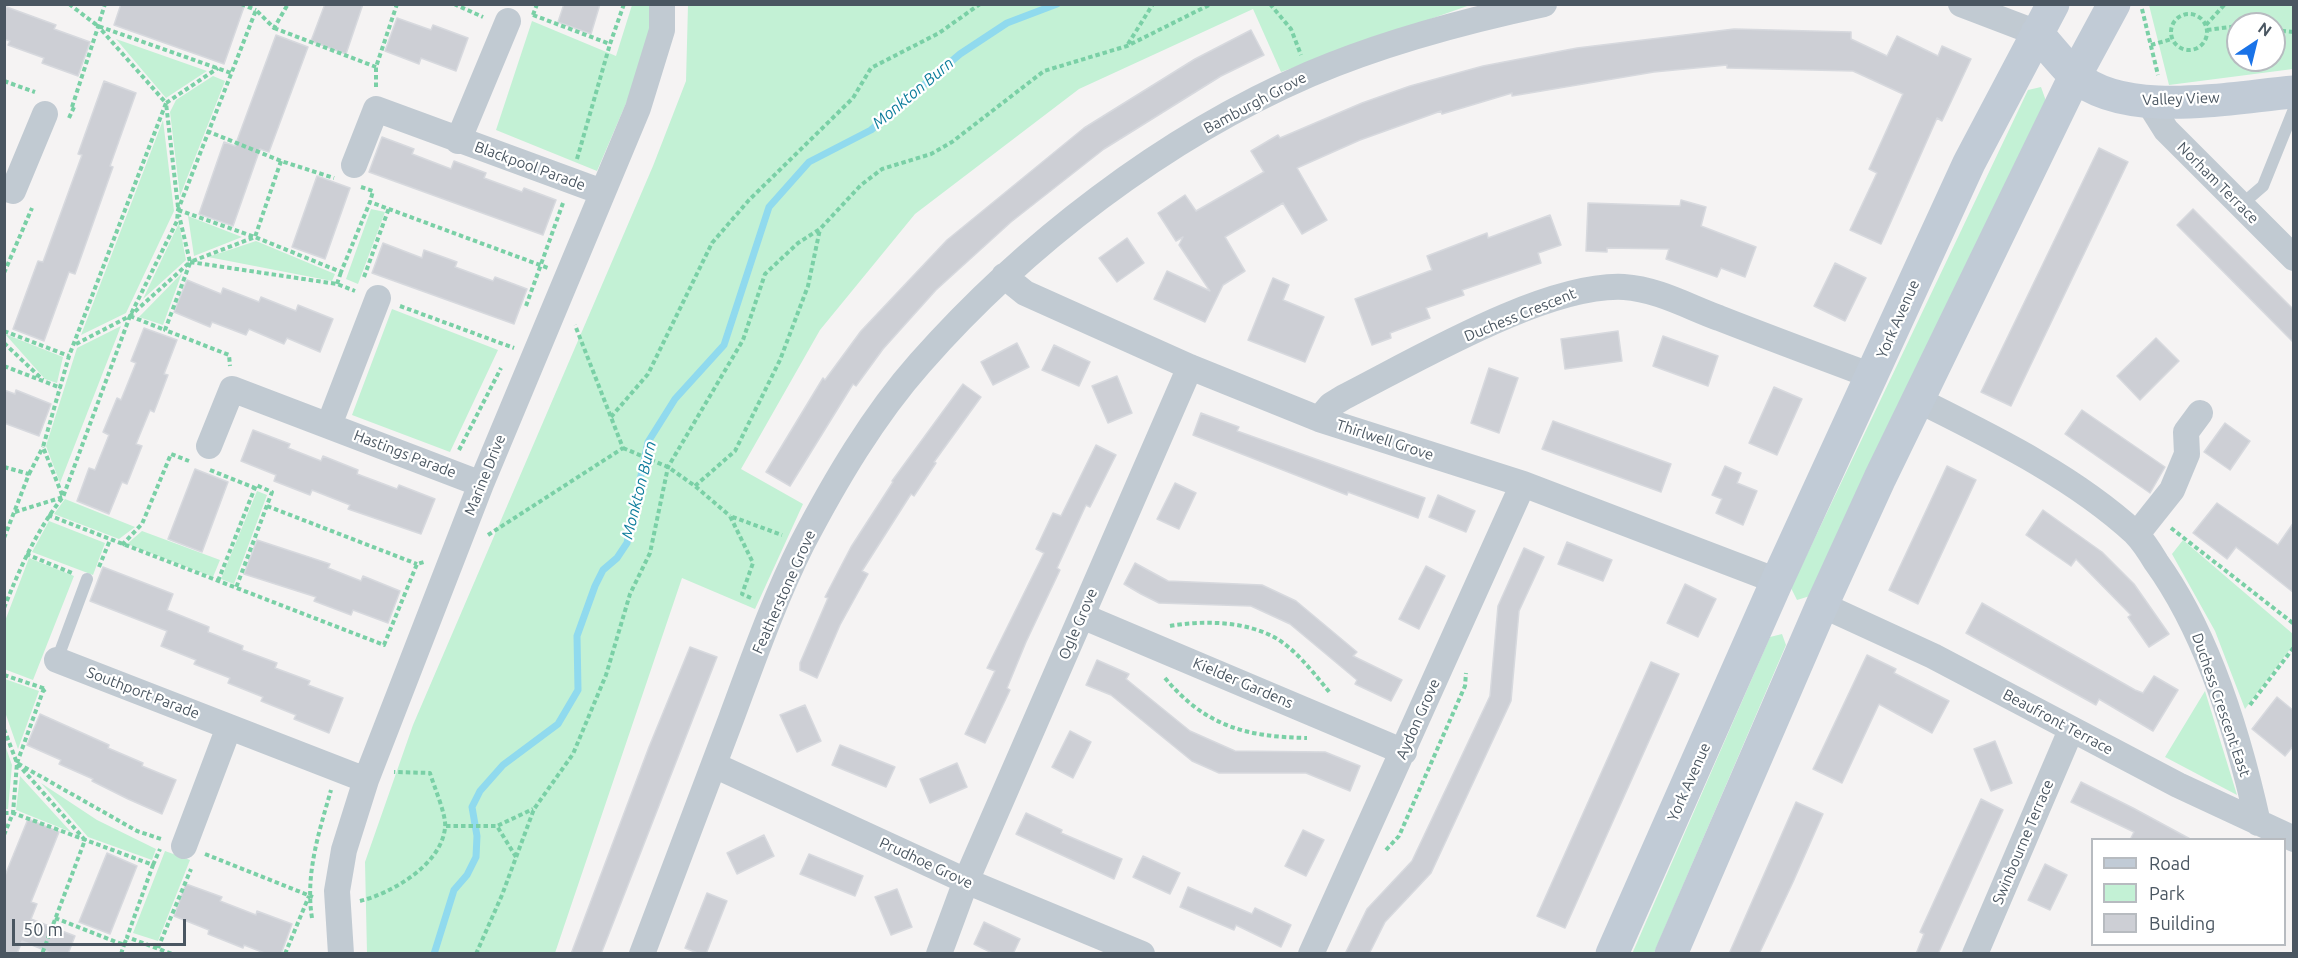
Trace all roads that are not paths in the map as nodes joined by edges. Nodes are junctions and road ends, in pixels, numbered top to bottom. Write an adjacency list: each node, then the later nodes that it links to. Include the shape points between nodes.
1 (662, 4): 16 (street, Marine Drive, via 662,30 638,108)
2 (1544, 4): 19 (street, Bamburgh Grove, via 1382,47 1308,75 1221,119 1145,167 1062,227)
3 (1961, 4): 7 (street)
4 (2053, 4): 7 (main road, York Avenue)
5 (2114, 4): 8 (main road)
6 (507, 24): 13 (street, Blackpool Parade)
7 (2037, 33): 8 (main road); 22 (main road, York Avenue, via 1969,163)
8 (2075, 76): 10 (main road, Valley View, via 2117,98); 23 (main road)
9 (2294, 92): 10 (main road, Valley View)
10 (2157, 102): 17 (street, Norham Terrace, via 2166,130)
11 (51, 104): 15 (street, via 13,191)
12 (2294, 110): 17 (lane, via 2264,186)
13 (458, 141): 14 (street, Blackpool Parade, via 376,109); 16 (street, Blackpool Parade)
14 (349, 176)
15 (4, 188)
16 (602, 192): 28 (street, Marine Drive, via 565,283 523,351)
17 (2241, 205): 18 (street, Norham Terrace)
18 (2294, 258)
19 (1004, 276): 21 (street, Thirlwell Grove, via 1024,293); 39 (street, Featherstone Grove, via 919,364 880,413 838,480 802,545 774,609)
20 (368, 294): 26 (street)
21 (1190, 367): 25 (street, Thirlwell Grove); 33 (street, Ogle Grove)
22 (1872, 376): 25 (street, Duchess Crescent, via 1663,296 1625,287 1585,289 1514,314 1438,349 1331,405); 32 (main road, York Avenue)
23 (1918, 400): 30 (street, Duchess Crescent East, via 2062,478); 34 (main road)
24 (2200, 413): 30 (street, via 2186,432 2187,454 2172,490)
25 (1319, 419): 29 (street, Thirlwell Grove)
26 (329, 425): 27 (street, Hastings Parade, via 232,389); 28 (street, Hastings Parade)
27 (200, 458)
28 (481, 484): 40 (street, Marine Drive)
29 (1523, 484): 32 (street, Thirlwell Grove); 38 (street, Aydon Grove)
30 (2137, 534): 41 (street, Duchess Crescent East, via 2169,579 2198,635 2232,729)
31 (87, 579): 35 (lane)
32 (1771, 595): 34 (main road); 50 (main road, York Avenue)
33 (1082, 616): 38 (street, Kielder Gardens); 44 (street, Ogle Grove)
34 (1817, 616): 37 (street, Beaufront Terrace, via 1933,656); 51 (main road)
35 (57, 660): 36 (street, Southport Parade)
36 (229, 727): 40 (street, Southport Parade); 43 (street)
37 (2071, 730): 41 (street, Beaufront Terrace); 52 (street, Swinbourne Terrace)
38 (1404, 752): 49 (street, Aydon Grove)
39 (714, 765): 44 (street, Prudhoe Grove); 46 (street, Featherstone Grove)
40 (368, 775): 45 (street, Marine Drive, via 344,850 338,907)
41 (2258, 823): 42 (street, Beaufront Terrace)
42 (2294, 839)
43 (191, 848)
44 (966, 881): 47 (street, Ogle Grove); 48 (street, Prudhoe Grove)
45 (341, 954)
46 (642, 954)
47 (939, 954)
48 (1142, 954)
49 (1311, 954)
50 (1612, 954)
51 (1671, 954)
52 (1975, 954)

